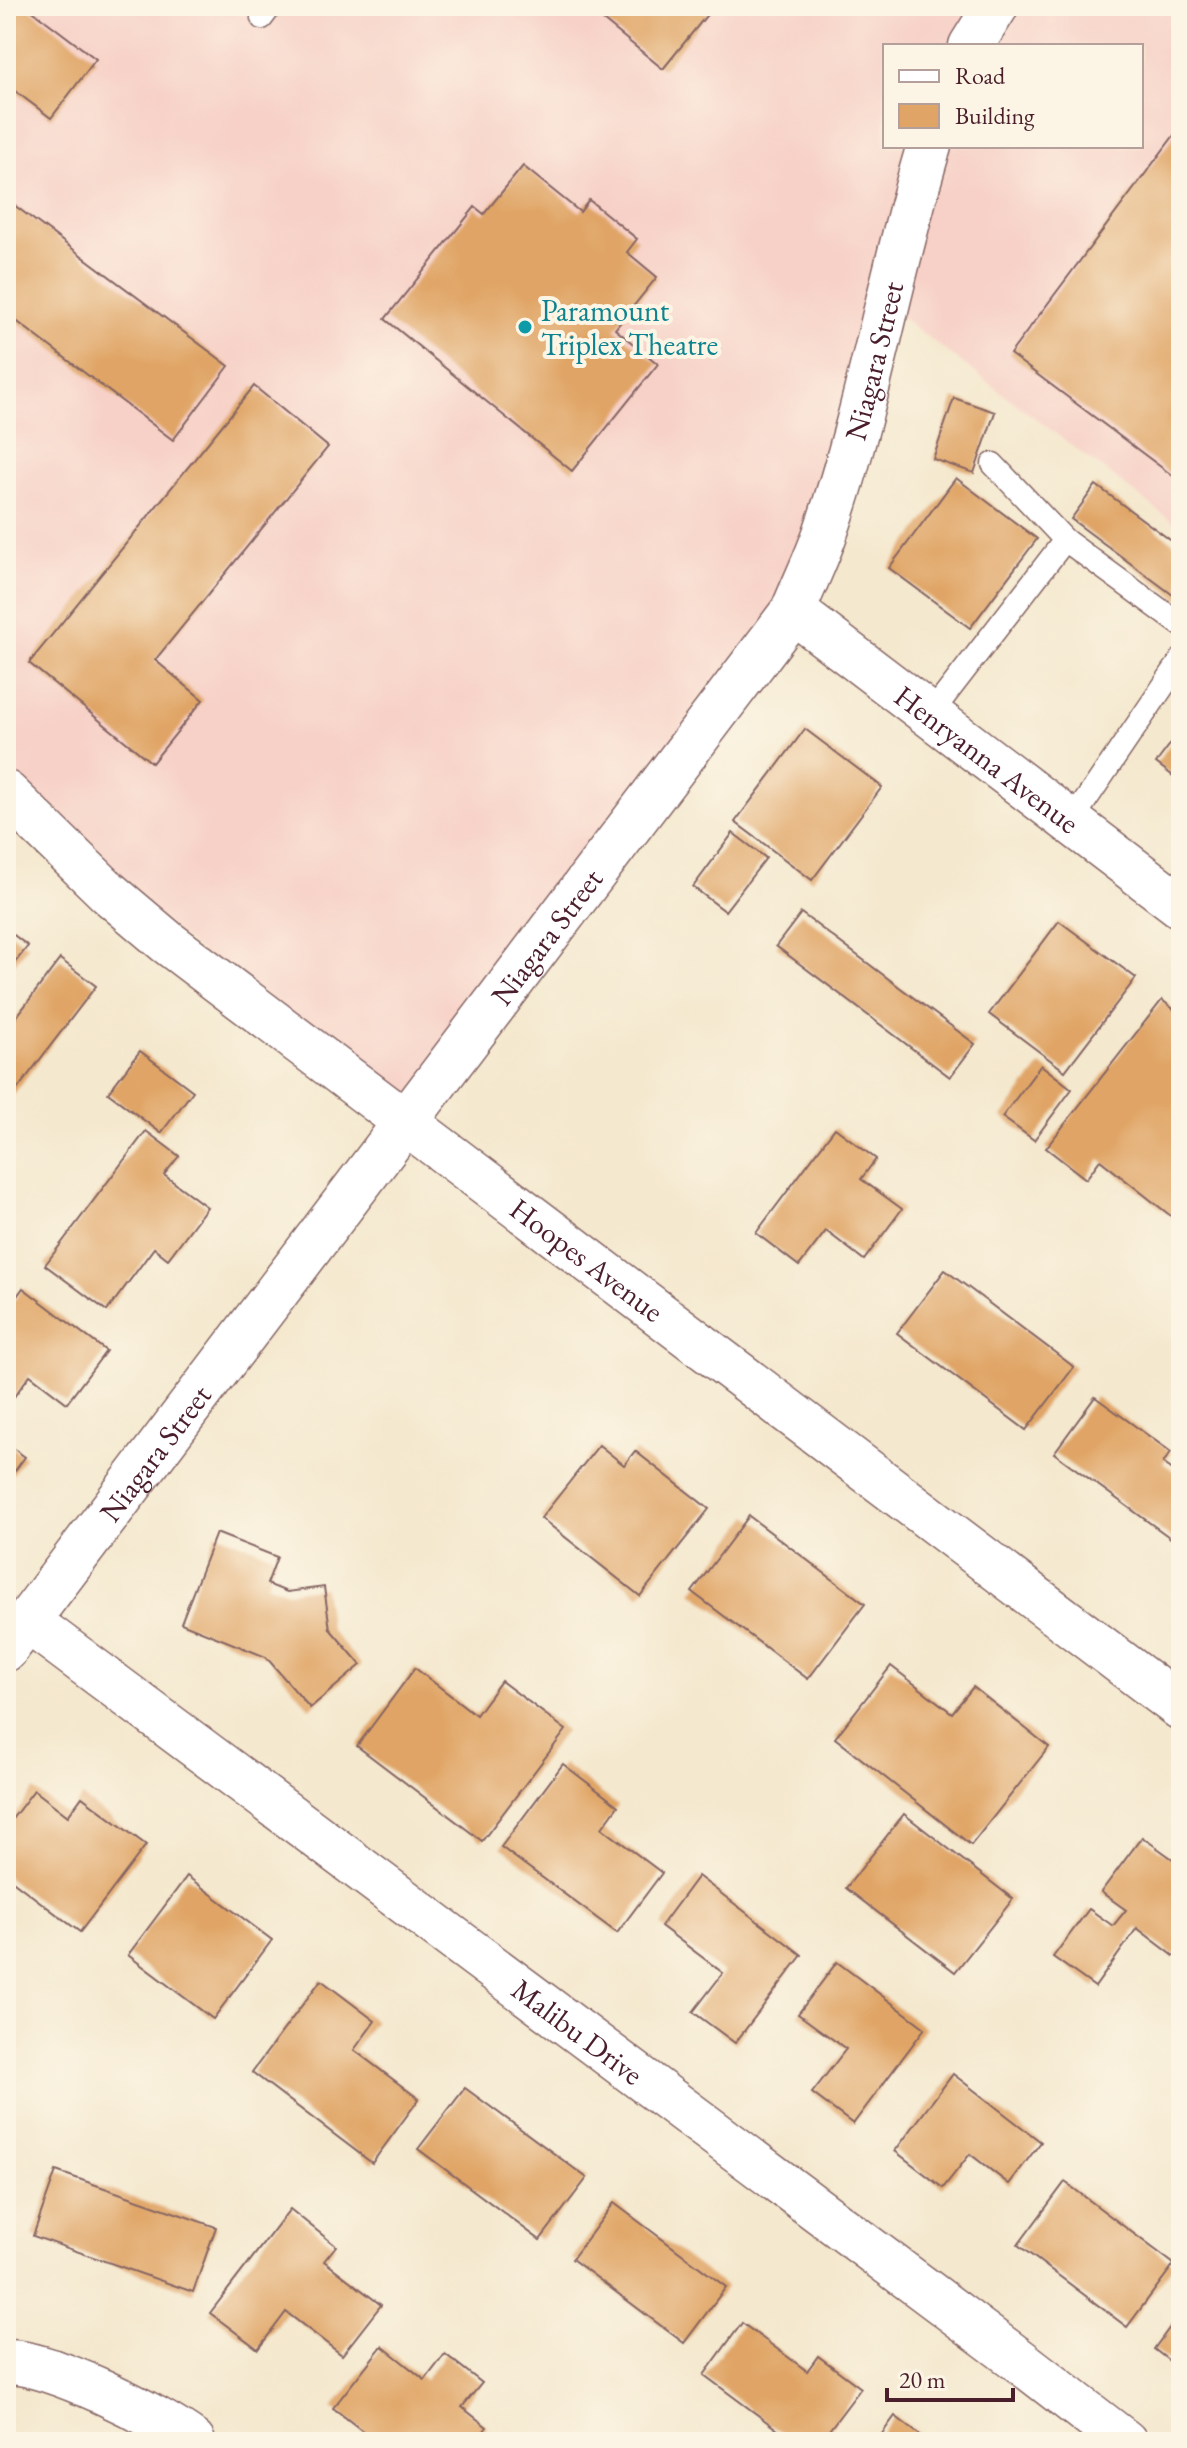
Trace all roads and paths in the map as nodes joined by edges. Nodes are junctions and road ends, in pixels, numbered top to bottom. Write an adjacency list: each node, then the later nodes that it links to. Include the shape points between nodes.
1 (996, 6): 2 (street)
2 (972, 44)
3 (928, 148): 6 (street, Niagara Street, via 851,450 826,533)
4 (993, 464): 5 (lane)
5 (1065, 540): 7 (lane); 9 (lane)
6 (793, 611): 9 (street, Henryanna Avenue); 13 (street, Niagara Street)
7 (1181, 625)
8 (1181, 660): 11 (lane)
9 (930, 715): 11 (street, Henryanna Avenue)
10 (6, 793): 13 (street, Hoopes Avenue, via 167,942)
11 (1071, 822): 12 (street, Henryanna Avenue)
12 (1181, 906)
13 (407, 1121): 14 (street, Niagara Street); 15 (street, Hoopes Avenue)
14 (17, 1635): 18 (street, Malibu Drive, via 969,2323)
15 (1181, 1708)
16 (6, 2362): 17 (street, via 19,2361 78,2381 172,2426)
17 (193, 2442)
18 (1125, 2442)

